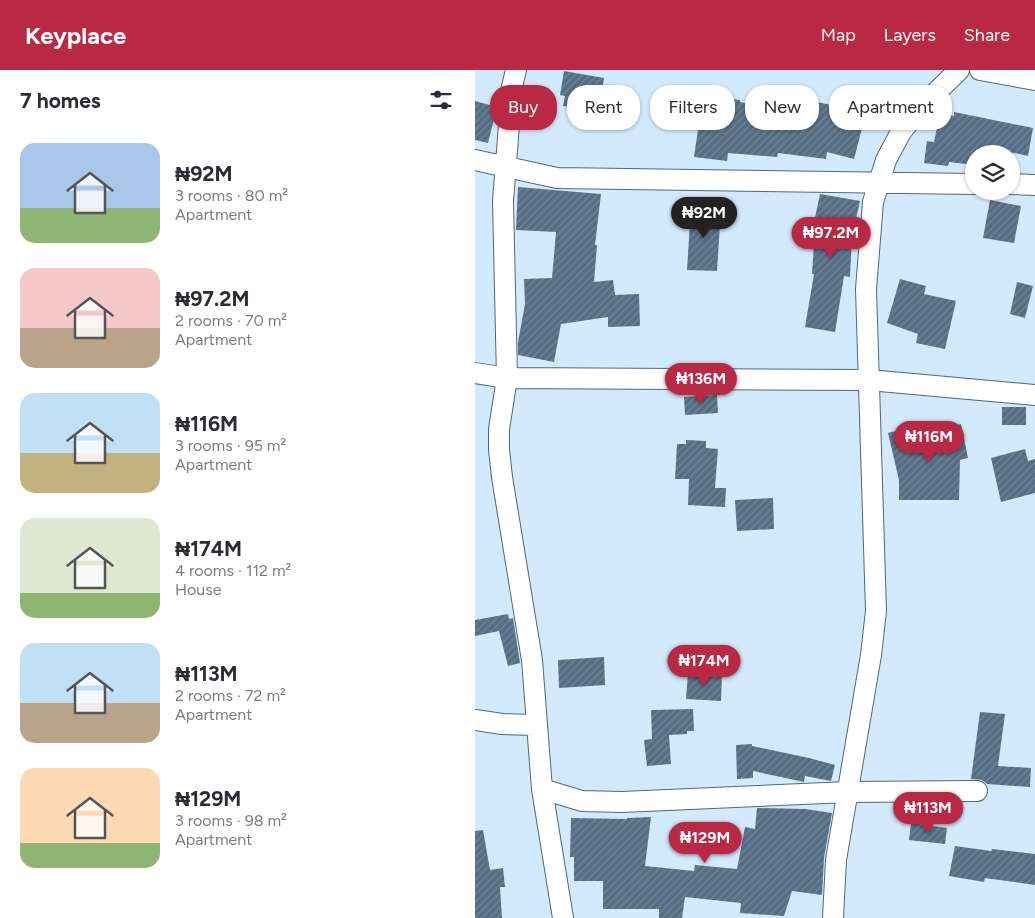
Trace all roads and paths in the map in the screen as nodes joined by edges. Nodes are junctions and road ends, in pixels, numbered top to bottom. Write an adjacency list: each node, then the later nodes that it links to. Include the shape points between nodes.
1 (516, 70): 6 (street)
2 (959, 70): 7 (street, via 920,108 901,132 885,160)
3 (980, 70): 4 (street)
4 (1035, 80)
5 (475, 160): 6 (street)
6 (505, 168): 7 (street, via 557,178); 12 (street)
7 (879, 182): 8 (street); 13 (street, via 873,202 866,289)
8 (965, 184)
9 (1020, 184): 10 (street)
10 (1035, 185)
11 (475, 373): 12 (street)
12 (507, 378): 13 (street); 16 (street, via 499,429 501,477 533,660)
13 (869, 380): 14 (street); 18 (street, via 876,612)
14 (1035, 394)
15 (475, 720): 16 (street)
16 (536, 725): 17 (street)
17 (542, 789): 18 (street, via 581,801 621,802); 20 (street)
18 (848, 792): 19 (street); 21 (street, via 836,860)
19 (977, 792)
20 (563, 918)
21 (833, 918)

